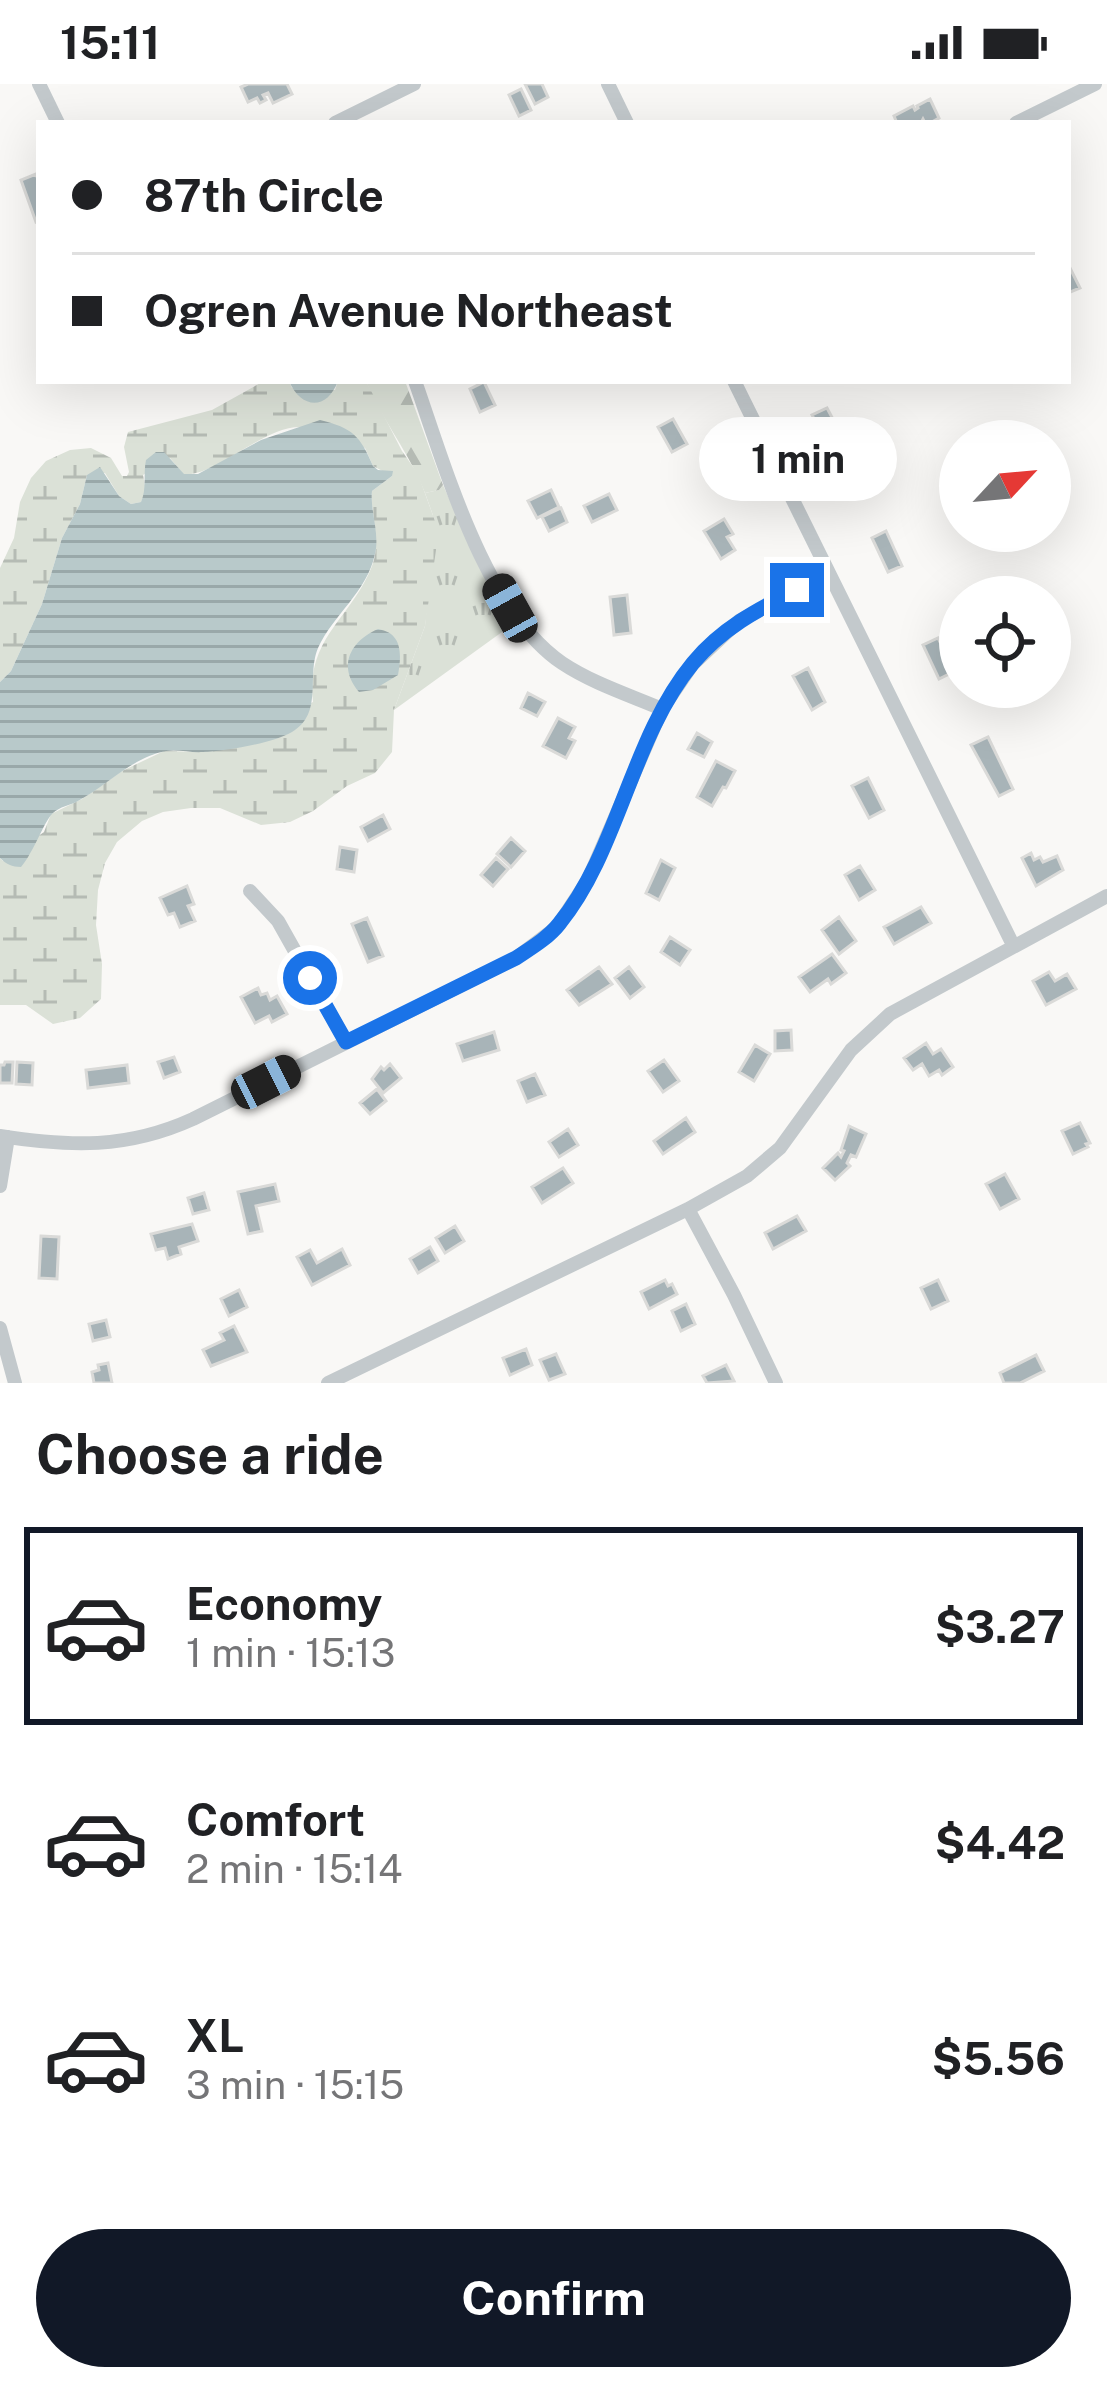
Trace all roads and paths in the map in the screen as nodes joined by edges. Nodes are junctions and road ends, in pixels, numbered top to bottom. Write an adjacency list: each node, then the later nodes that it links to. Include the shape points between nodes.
1 (39, 84): 5 (street)
2 (414, 84): 6 (street)
3 (608, 84): 7 (street)
4 (1095, 84): 8 (street)
5 (57, 120)
6 (341, 120)
7 (626, 120)
8 (1022, 120)
9 (416, 384): 12 (street, via 482,556 525,629 564,664)
10 (735, 384): 11 (street)
11 (828, 574): 12 (street, via 739,621 692,665); 15 (street)
12 (662, 709): 16 (street, via 588,880 557,927 516,958)
13 (250, 891): 16 (street, via 278,921)
14 (1107, 896): 15 (street)
15 (1013, 945): 19 (street, via 874,1027 770,1159)
16 (346, 1042): 17 (street, via 134,1141)
17 (4, 1137): 18 (street)
18 (0, 1186)
19 (688, 1209): 22 (street); 23 (street)
20 (0, 1328): 21 (street)
21 (16, 1383)
22 (328, 1383)
23 (776, 1383)

